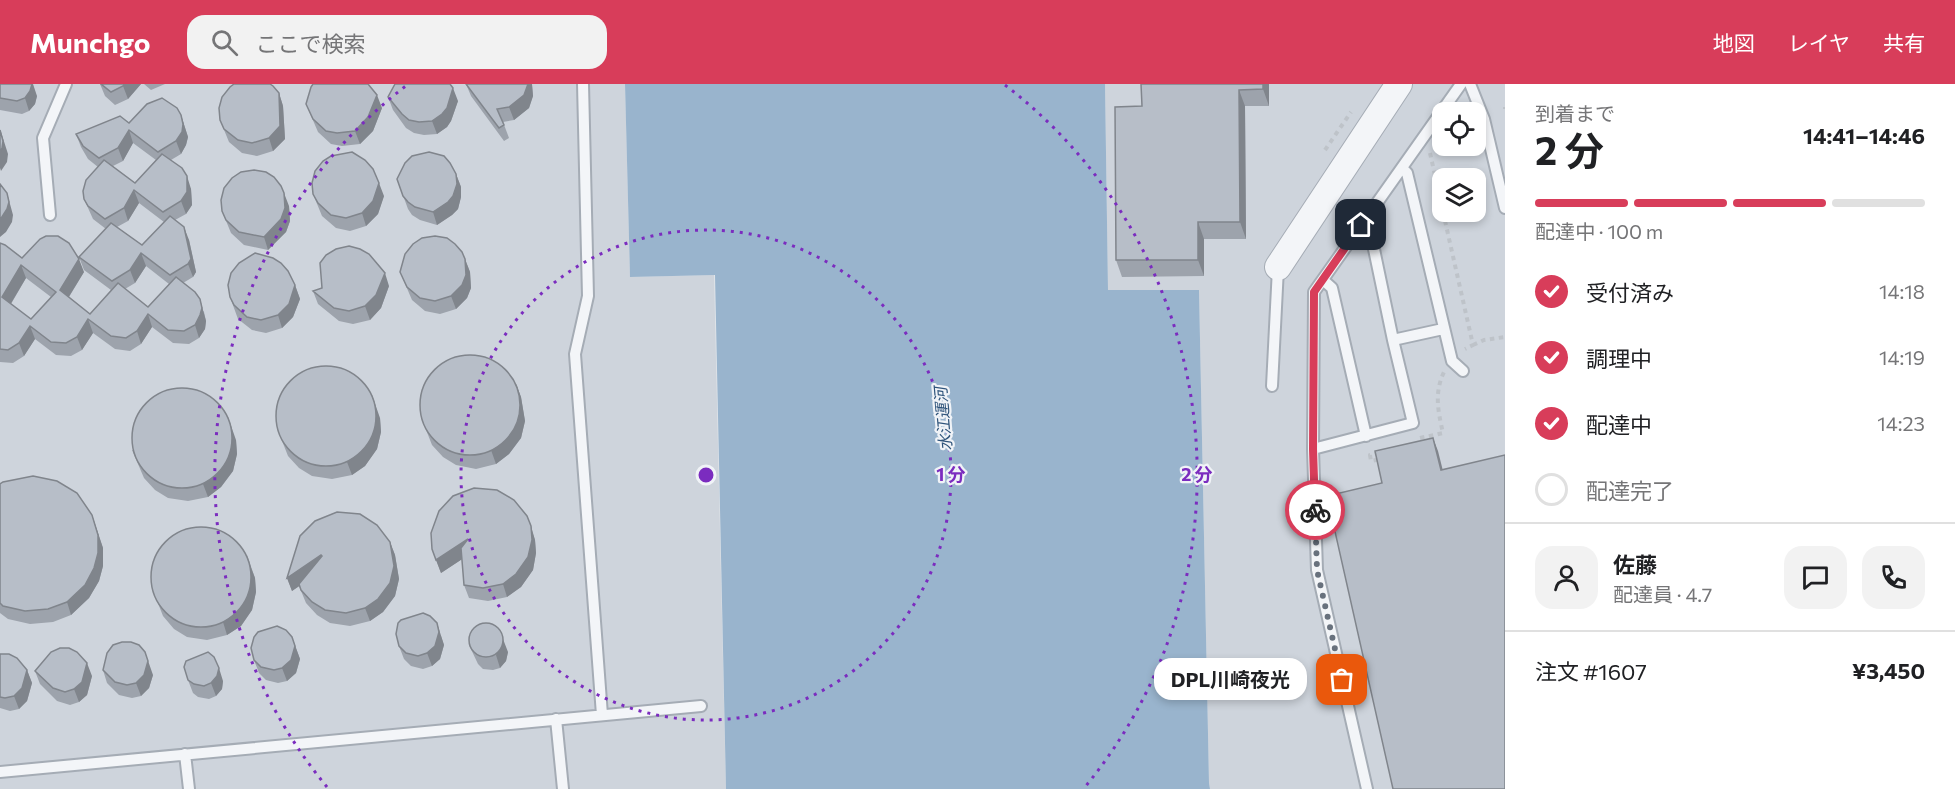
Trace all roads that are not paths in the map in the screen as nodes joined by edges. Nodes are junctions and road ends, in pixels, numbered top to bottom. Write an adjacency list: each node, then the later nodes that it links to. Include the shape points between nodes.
1 (66, 84): 8 (lane, via 43,138)
2 (583, 84): 19 (lane, via 588,296 575,354)
3 (1399, 84): 10 (street)
4 (1461, 84): 6 (lane)
5 (1470, 84): 7 (lane, via 1484,119)
6 (1402, 168): 9 (lane); 12 (lane, via 1407,173)
7 (1505, 208)
8 (50, 215)
9 (1361, 225): 11 (lane); 13 (lane, via 1370,230)
10 (1278, 267): 15 (lane)
11 (1323, 280): 16 (lane, via 1332,288); 17 (lane, via 1314,292)
12 (1443, 329): 13 (lane); 14 (lane, via 1452,361)
13 (1393, 340): 16 (lane, via 1413,423)
14 (1463, 371)
15 (1272, 386)
16 (1366, 436): 17 (lane)
17 (1313, 449): 25 (lane, via 1317,570)
18 (701, 706): 19 (lane)
19 (602, 715): 20 (lane)
20 (556, 719): 21 (lane); 24 (lane)
21 (185, 754): 22 (lane); 23 (lane)
22 (0, 772)
23 (189, 789)
24 (563, 789)
25 (1367, 789)

